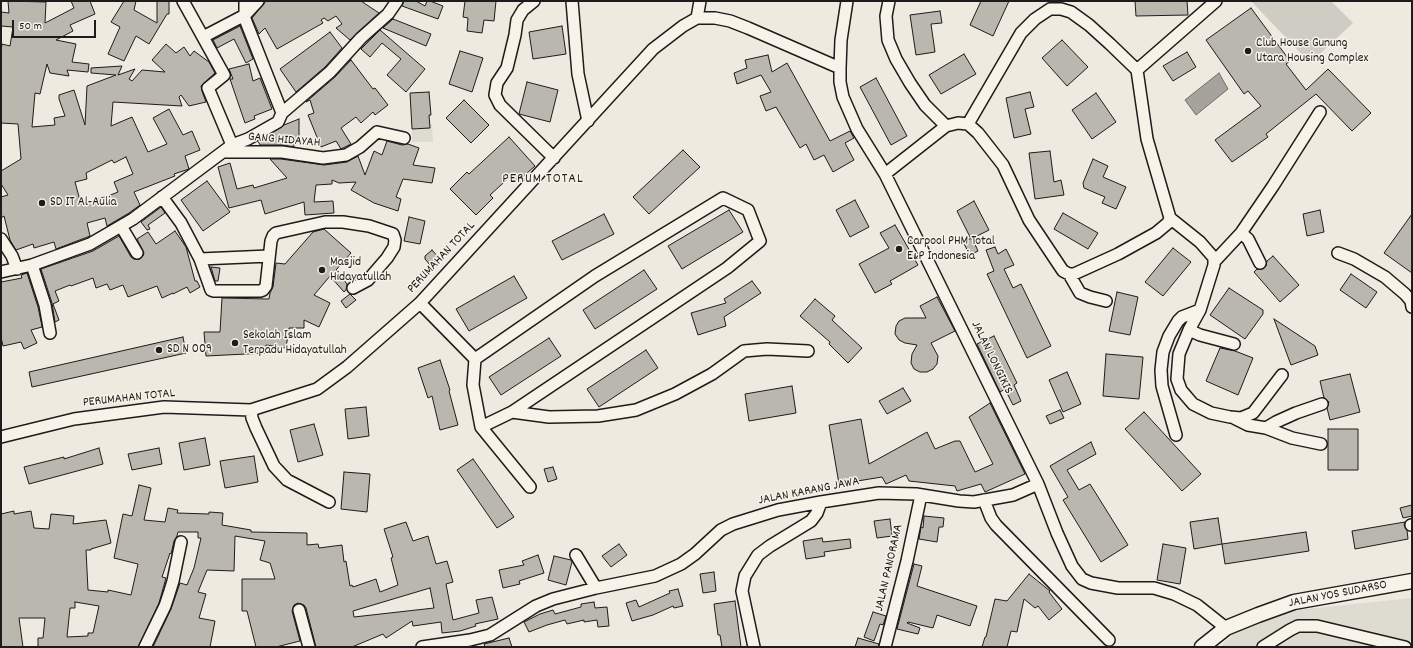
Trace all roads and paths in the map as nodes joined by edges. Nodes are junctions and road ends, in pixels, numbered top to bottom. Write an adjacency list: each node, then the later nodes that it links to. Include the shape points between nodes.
1 (183, 1): 13 (street)
2 (245, 1): 11 (street)
3 (258, 1): 11 (street)
4 (397, 1): 17 (street, via 388,14 361,38 330,72)
5 (534, 1): 23 (street, via 523,10 517,20 507,68 496,83 495,94 500,105)
6 (572, 1): 18 (street, via 578,74)
7 (700, 1): 12 (street)
8 (847, 1): 14 (street, JALAN LONGIKIS)
9 (889, 1): 20 (street, via 886,16 888,40 896,59 925,105)
10 (1216, 1): 15 (street)
11 (245, 15): 13 (street); 17 (street)
12 (697, 18): 14 (street, via 715,18 748,28); 18 (street, PERUMAHAN TOTAL, via 682,26 653,49)
13 (203, 38): 22 (street, via 224,75 208,88)
14 (840, 68): 24 (street, JALAN LONGIKIS, via 843,97 857,129)
15 (1137, 70): 19 (street, via 1089,25 1071,12 1050,9 1020,33); 26 (street, via 1147,139)
16 (1320, 112): 28 (street)
17 (282, 113): 22 (street, via 278,122)
18 (588, 121): 23 (street, PERUMAHAN TOTAL)
19 (968, 124): 20 (street); 39 (street, via 1003,165 1029,220 1063,271)
20 (946, 126): 24 (street)
21 (404, 138): 22 (street, GANG HIDAYAH, via 377,132 346,155 323,158)
22 (228, 148): 25 (street)
23 (554, 158): 42 (street, PERUMAHAN TOTAL)
24 (885, 174): 60 (street, JALAN LONGIKIS)
25 (162, 197): 27 (street); 33 (street, via 181,223)
26 (1170, 218): 34 (street, via 1200,242 1213,255); 39 (street, via 1156,233 1118,254)
27 (121, 226): 30 (street); 36 (street, via 90,244)
28 (1241, 233): 34 (street); 35 (street, via 1248,240)
29 (1, 239): 37 (street)
30 (137, 253)
31 (1338, 253): 43 (street, via 1385,277)
32 (269, 256): 33 (street); 33 (street, via 266,286 260,292 213,291); 40 (street, via 271,241 276,233 325,222 369,226 393,234 394,247 387,258 368,280)
33 (200, 259)
34 (1214, 262): 44 (street)
35 (1260, 263)
36 (32, 265): 37 (street); 46 (street, via 45,305)
37 (17, 269): 38 (street)
38 (1, 272)
39 (1069, 274): 41 (street, via 1080,292)
40 (353, 288)
41 (1106, 301)
42 (420, 303): 49 (street); 52 (street, PERUMAHAN TOTAL, via 317,390)
43 (1412, 303)
44 (1200, 310): 45 (street); 57 (street, via 1178,321 1169,336 1160,370)
45 (1189, 330): 47 (street); 54 (street, via 1179,354 1177,368 1181,390 1193,404 1211,413)
46 (50, 333)
47 (1234, 344)
48 (808, 351): 53 (street, via 744,351 712,374 675,394 636,410 598,416 549,417)
49 (475, 359): 53 (street, via 595,276 723,198 748,210 760,241 727,268); 55 (street, via 473,384)
50 (1282, 375): 54 (street, via 1253,413)
51 (1322, 404): 56 (street)
52 (250, 410): 58 (street, PERUMAHAN TOTAL, via 164,407 74,419); 64 (street, via 274,466 287,480)
53 (512, 412): 55 (street)
54 (1234, 418): 56 (street, via 1248,425)
55 (481, 427): 61 (street)
56 (1266, 428): 59 (street, via 1292,438)
57 (1176, 435)
58 (1, 437)
59 (1321, 444)
60 (1038, 484): 63 (street, JALAN KARANG JAWA, via 1013,495); 71 (street, JALAN LONGIKIS, via 1072,566 1082,579 1118,588 1154,588 1174,594 1196,605)
61 (530, 487)
62 (921, 495): 63 (street, JALAN KARANG JAWA, via 958,501); 65 (street, JALAN KARANG JAWA, via 879,493); 77 (street, JALAN PANORAMA)
63 (984, 500): 72 (street, via 996,525)
64 (329, 502)
65 (821, 502): 69 (street, JALAN KARANG JAWA, via 778,510 733,524 721,530 681,564 655,576); 76 (street, via 811,521 758,555 745,576 742,590)
66 (181, 542): 73 (street, via 169,594)
67 (576, 555): 69 (street)
68 (1412, 582): 71 (main road, JALAN YOS SUDARSO, via 1294,602)
69 (596, 588): 75 (street, JALAN KARANG JAWA, via 536,606 490,635)
70 (299, 610): 74 (street)
71 (1226, 628): 78 (main road, JALAN YOS SUDARSO)
72 (1109, 640)
73 (145, 647)
74 (309, 647)
75 (422, 647)
76 (754, 647)
77 (885, 647)
78 (1202, 647)
79 (1263, 647): 80 (street, via 1298,626 1317,626)
80 (1405, 647)

